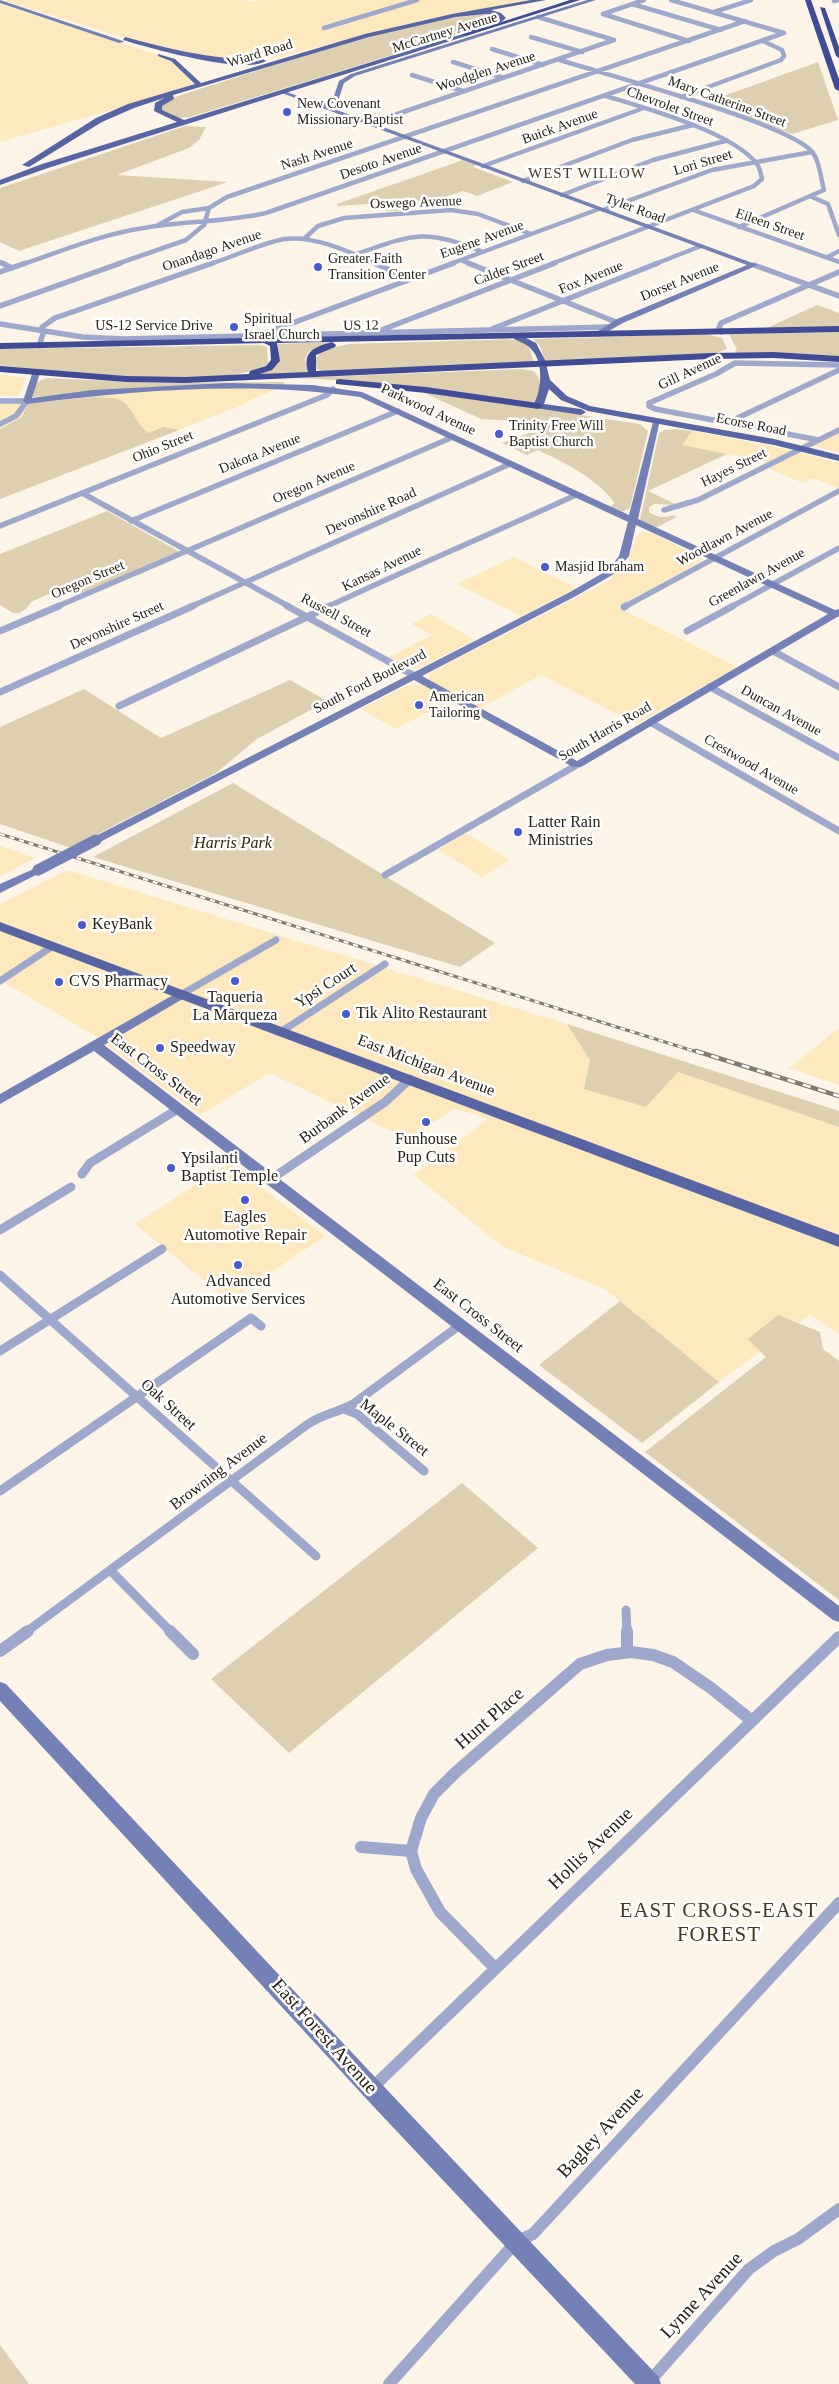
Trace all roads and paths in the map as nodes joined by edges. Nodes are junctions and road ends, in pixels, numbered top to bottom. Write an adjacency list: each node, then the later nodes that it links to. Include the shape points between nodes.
1 (417, 0): 16 (street)
2 (543, 0): 13 (main road, Wiard Road)
3 (578, 0): 18 (highway)
4 (592, 0): 14 (street, McCartney Avenue)
5 (644, 0): 11 (street)
6 (673, 0): 12 (street)
7 (751, 0): 12 (street)
8 (808, 0): 35 (highway)
9 (819, 0): 26 (highway)
10 (0, 1): 20 (street)
11 (632, 4): 17 (street); 21 (street, via 603,14)
12 (714, 12): 15 (street)
13 (452, 16): 18 (main road, via 485,12 502,17 498,22); 23 (main road, Wiard Road)
14 (538, 17): 25 (street, Woodglen Avenue, via 614,40); 40 (street, McCartney Avenue, via 349,77 339,85 339,97)
15 (745, 21): 17 (street, Nash Avenue); 22 (street, Desoto Avenue, via 784,33)
16 (324, 28)
17 (721, 30): 21 (street, Nash Avenue)
18 (464, 35): 37 (main road)
19 (531, 36): 25 (street)
20 (123, 40): 23 (main road, via 183,55 238,62 273,59); 34 (main road, via 173,60)
21 (689, 41): 30 (street, Nash Avenue)
22 (763, 41): 33 (street, Desoto Avenue); 39 (street, via 782,50 784,56 774,63)
23 (343, 42): 34 (main road, Wiard Road)
24 (492, 49): 29 (street)
25 (582, 52): 27 (street, Woodglen Avenue)
26 (839, 56)
27 (560, 60): 29 (street, Woodglen Avenue); 30 (street, Mary Catherine Street)
28 (453, 62): 32 (street)
29 (544, 65): 32 (street, Woodglen Avenue)
30 (598, 72): 33 (street, Mary Catherine Street); 45 (street, Nash Avenue)
31 (412, 75): 36 (street)
32 (505, 78): 36 (street, Woodglen Avenue)
33 (640, 84): 38 (street, Desoto Avenue); 39 (street, Mary Catherine Street)
34 (200, 86): 42 (main road, via 158,105 161,114); 51 (main road, Wiard Road, via 114,113 36,160)
35 (839, 89)
36 (463, 91): 43 (street, Woodglen Avenue)
37 (282, 92): 40 (street, Tyler Road); 42 (main road)
38 (606, 96): 41 (street, Chevrolet Street); 47 (street, Desoto Avenue)
39 (681, 97): 48 (street, Mary Catherine Street, via 780,133)
40 (320, 106): 43 (street, Tyler Road)
41 (644, 108): 44 (street, Chevrolet Street); 50 (street, Buick Avenue)
42 (184, 123): 53 (main road)
43 (368, 124): 45 (street, Tyler Road)
44 (694, 125): 46 (street, Chevrolet Street); 52 (street, via 632,140)
45 (406, 138): 47 (street, Tyler Road); 56 (street, Nash Avenue, via 227,197)
46 (726, 141): 49 (street, Chevrolet Street); 54 (street, via 653,160)
47 (445, 152): 50 (street, Tyler Road); 59 (street, Desoto Avenue, via 266,213)
48 (812, 152): 49 (street, Lori Street); 55 (street, via 825,186 821,193)
49 (756, 161): 57 (street, Lori Street, via 694,175); 58 (street, via 763,176 759,183)
50 (483, 166): 52 (street, Tyler Road)
51 (0, 176)
52 (523, 180): 54 (street, Tyler Road)
53 (0, 183)
54 (562, 195): 57 (street, Tyler Road)
55 (812, 197): 62 (street); 64 (street, via 828,204)
56 (209, 208): 59 (street); 60 (street, Nash Avenue, via 173,215)
57 (601, 210): 61 (street, Tyler Road); 63 (street, Eugene Avenue)
58 (693, 210): 61 (street); 62 (street, Eileen Street)
59 (206, 223): 60 (street, Desoto Avenue); 83 (street, via 179,243)
60 (157, 225): 75 (street, Desoto Avenue, via 123,232)
61 (649, 227): 66 (street, Tyler Road); 79 (street, Calder Street)
62 (739, 227): 70 (street, Eileen Street)
63 (530, 234): 65 (street, Oswego Avenue, via 478,214 451,210 344,218 318,226); 68 (street, Eugene Avenue)
64 (839, 235)
65 (304, 238): 69 (street, Onandago Avenue, via 323,242); 87 (street, Onandago Avenue, via 265,244 55,318)
66 (701, 246): 74 (street, Tyler Road); 82 (street, Fox Avenue)
67 (839, 251): 70 (street)
68 (483, 252): 69 (street, via 447,238 423,235 400,239); 71 (street, Eugene Avenue)
69 (354, 256): 78 (street, Onandago Avenue)
70 (828, 257): 73 (street, Eileen Street)
71 (460, 260): 78 (street, Eugene Avenue); 79 (street)
72 (0, 262): 75 (street)
73 (839, 262)
74 (754, 266): 80 (street, Tyler Road); 85 (street, Dorset Avenue)
75 (12, 268): 76 (street, Desoto Avenue)
76 (0, 272)
77 (839, 272): 80 (street)
78 (410, 279): 94 (street, Eugene Avenue, via 273,329)
79 (510, 280): 82 (street); 90 (street, Calder Street, via 383,329)
80 (809, 285): 81 (street, Tyler Road); 93 (street, via 724,321 719,325)
81 (839, 296)
82 (562, 301): 85 (street); 88 (street, Fox Avenue, via 495,327)
83 (0, 306)
84 (0, 324): 87 (street, US-12 Service Drive)
85 (612, 325): 88 (street, US-12 Service Drive); 89 (highway, via 622,332); 91 (street, Dorset Avenue)
86 (839, 329): 93 (highway, US 12)
87 (42, 331): 94 (street, US-12 Service Drive, via 107,339); 97 (street)
88 (491, 332): 90 (street, US-12 Service Drive)
89 (704, 332): 91 (highway, US 12 / US 12); 93 (highway, US 12 / US 12)
90 (378, 334): 94 (street, US-12 Service Drive)
91 (598, 335): 92 (highway, US 12 / US 12)
92 (517, 337): 95 (highway, US 12 / US 12); 100 (main road, Ecorse Road, via 534,345)
93 (726, 338): 98 (highway, via 728,351)
94 (264, 339): 95 (highway, US 12 / US 12); 97 (highway, US 12 / US 12); 106 (highway, via 274,345 276,361 264,370 240,376)
95 (366, 340): 105 (highway, via 334,344 313,352 309,360)
96 (0, 346): 97 (highway, US 12 / US 12)
97 (38, 346)
98 (710, 356): 99 (highway); 100 (highway)
99 (839, 359)
100 (541, 364): 105 (highway); 107 (main road, Ecorse Road)
101 (839, 365): 114 (street, Gill Avenue, via 734,363 649,403 655,409)
102 (0, 369): 104 (highway)
103 (839, 370): 114 (street)
104 (36, 373): 106 (highway); 110 (street)
105 (313, 375): 106 (highway)
106 (185, 380): 111 (highway, via 375,385)
107 (547, 382): 111 (main road); 113 (main road, Ecorse Road, via 559,395 576,404)
108 (333, 389): 110 (street, Parkwood Avenue, via 226,386 94,393); 112 (street, Parkwood Avenue, via 362,395); 123 (street, Ohio Street, via 327,395)
109 (0, 401): 110 (street, Parkwood Avenue)
110 (27, 401): 115 (street, via 16,416)
111 (538, 406): 113 (main road, Ecorse Road)
112 (398, 411): 117 (street, Parkwood Avenue); 126 (street, Dakota Avenue)
113 (657, 422): 119 (main road, Ecorse Road); 127 (street, South Ford Boulevard)
114 (729, 422): 118 (street)
115 (0, 424)
116 (839, 430): 118 (street, Hayes Street)
117 (453, 437): 121 (street, Parkwood Avenue); 130 (street, Oregon Avenue)
118 (819, 440): 119 (street, Hayes Street)
119 (801, 449): 120 (main road, Ecorse Road); 125 (street, Hayes Street, via 698,500)
120 (839, 458)
121 (510, 464): 124 (street, Parkwood Avenue); 132 (street, Devonshire Road)
122 (839, 491): 131 (street, Woodlawn Avenue)
123 (82, 493): 126 (street, Russell Street); 128 (street, Ohio Street)
124 (576, 495): 127 (street, Parkwood Avenue); 136 (street, Kansas Avenue, via 480,540 410,568)
125 (664, 510)
126 (131, 521): 130 (street, Russell Street)
127 (632, 522): 131 (street, Parkwood Avenue); 140 (street, South Ford Boulevard, via 624,556 611,572)
128 (0, 526)
129 (839, 548): 133 (street, Greenlawn Avenue)
130 (186, 552): 132 (street, Russell Street); 137 (street, Oregon Street)
131 (712, 559): 133 (street, Parkwood Avenue); 134 (street, Woodlawn Avenue)
132 (244, 583): 136 (street, Russell Street); 143 (street, Devonshire Street)
133 (771, 585): 135 (street, Parkwood Avenue); 138 (street, Greenlawn Avenue)
134 (624, 607)
135 (838, 614): 139 (street, South Harris Road)
136 (308, 618): 140 (street, Russell Street); 144 (street, Kansas Avenue)
137 (0, 631)
138 (687, 631)
139 (773, 651): 141 (street); 142 (street, South Harris Road)
140 (415, 676): 147 (street, Russell Street); 150 (street, South Ford Boulevard, bridge)
141 (839, 687)
142 (710, 688): 145 (street, South Harris Road); 146 (street, Duncan Avenue)
143 (0, 692)
144 (119, 706)
145 (650, 722): 147 (street, South Harris Road); 148 (street, Crestwood Avenue)
146 (839, 758)
147 (577, 765): 149 (street, South Harris Road)
148 (839, 830)
149 (385, 875)
150 (0, 889)
151 (0, 926): 153 (main road, East Michigan Avenue)
152 (276, 940): 156 (street)
153 (52, 946): 155 (street); 156 (main road, East Michigan Avenue)
154 (385, 964): 157 (street, Ypsi Court)
155 (0, 981)
156 (182, 994): 157 (main road, East Michigan Avenue); 158 (street)
157 (282, 1031): 159 (main road, East Michigan Avenue)
158 (95, 1045): 160 (street); 161 (street, East Cross Street)
159 (410, 1079): 163 (street, Burbank Avenue, via 385,1102); 166 (main road, East Michigan Avenue)
160 (0, 1100)
161 (178, 1109): 162 (street, via 90,1163); 163 (street, East Cross Street)
162 (82, 1174)
163 (272, 1179): 170 (street, East Cross Street)
164 (71, 1186): 165 (street)
165 (0, 1230)
166 (839, 1241)
167 (162, 1249): 169 (street)
168 (0, 1275): 169 (street, Oak Street)
169 (50, 1319): 172 (street); 173 (street, Oak Street)
170 (460, 1325): 174 (street, Browning Avenue); 181 (street, East Cross Street)
171 (261, 1326): 173 (street, via 248,1315)
172 (0, 1351)
173 (136, 1397): 176 (street, Oak Street); 177 (street)
174 (344, 1409): 175 (street, Maple Street, via 357,1414); 176 (street, Browning Avenue, via 323,1414)
175 (424, 1471)
176 (231, 1481): 178 (street, Oak Street); 179 (street, Browning Avenue)
177 (0, 1491)
178 (316, 1556)
179 (111, 1571): 184 (street, Browning Avenue); 185 (street)
180 (626, 1610): 183 (street)
181 (839, 1615)
182 (839, 1636): 187 (street, Hollis Avenue)
183 (627, 1650): 187 (street, Hunt Place, via 663,1657 681,1666); 189 (street, Hunt Place, via 580,1664 456,1772 434,1794 420,1818)
184 (0, 1651)
185 (194, 1654)
186 (0, 1689): 192 (street, East Forest Avenue)
187 (751, 1720): 191 (street, Hollis Avenue)
188 (361, 1847): 189 (street)
189 (411, 1851): 191 (street, via 416,1869 440,1912)
190 (839, 1904): 194 (street, Bagley Avenue, via 534,2234)
191 (496, 1968): 192 (street, Hollis Avenue)
192 (371, 2089): 194 (street, East Forest Avenue)
193 (839, 2209): 195 (street, Lynne Avenue, via 749,2269)
194 (516, 2242): 195 (street, East Forest Avenue); 196 (street, Bagley Avenue)
195 (649, 2383)
196 (389, 2384)

